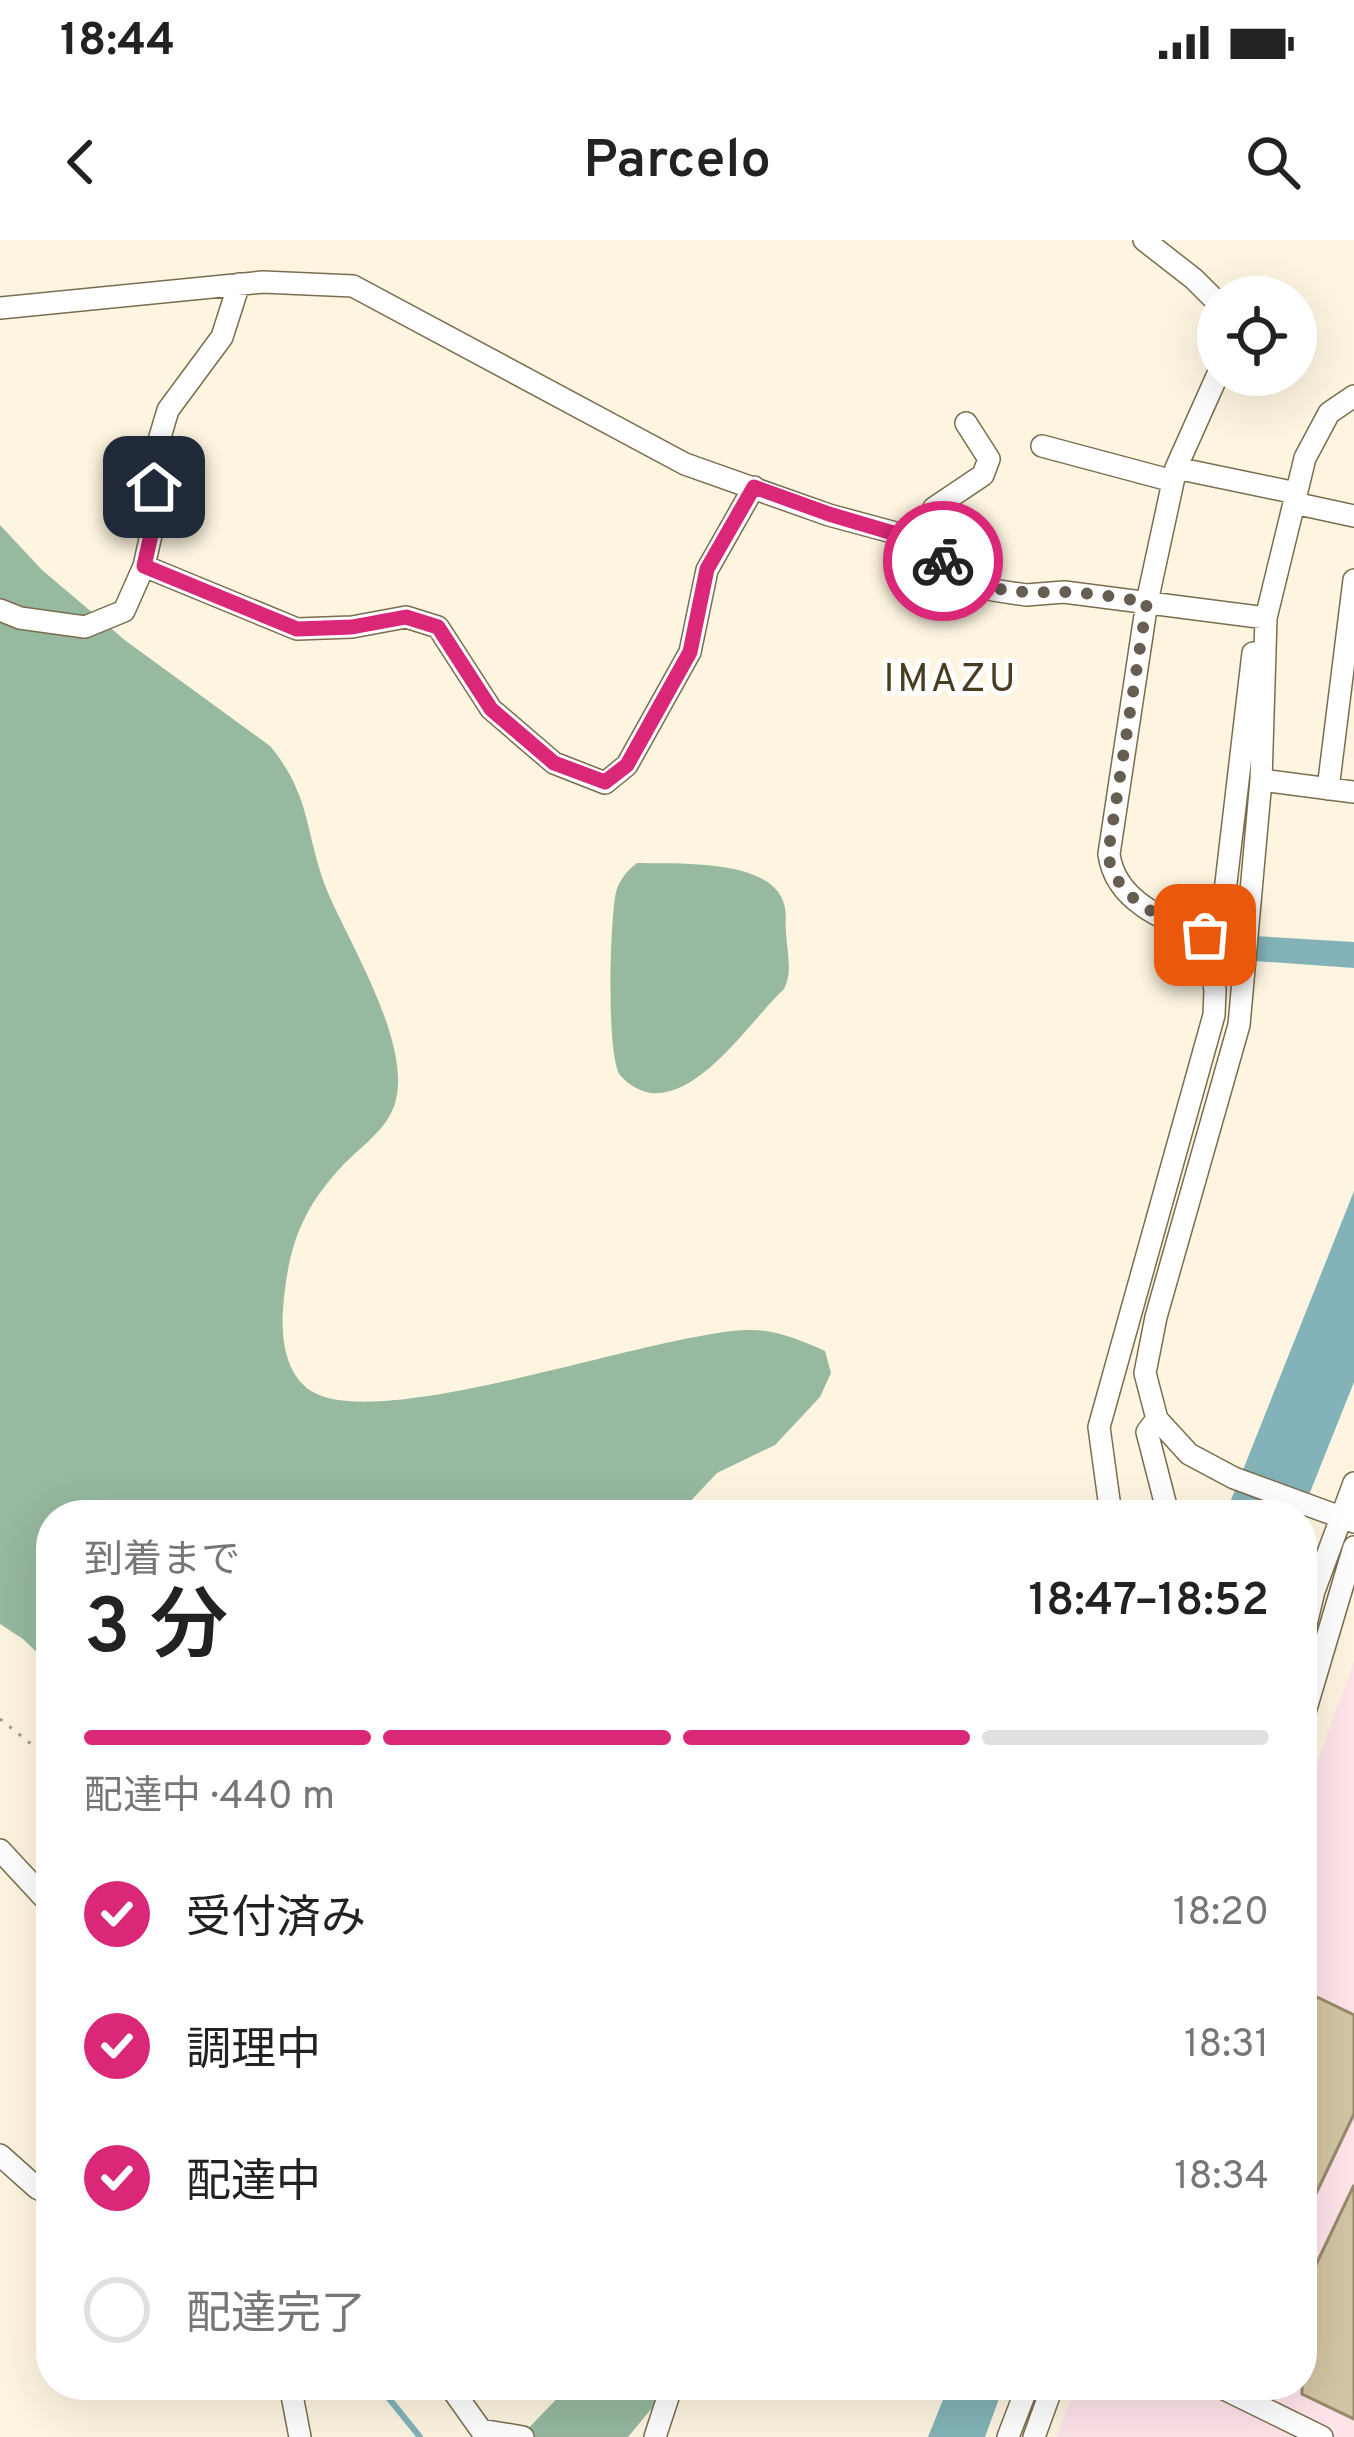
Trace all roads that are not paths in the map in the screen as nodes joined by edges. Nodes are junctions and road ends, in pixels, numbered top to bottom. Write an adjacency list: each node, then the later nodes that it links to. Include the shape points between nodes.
1 (1144, 240): 2 (street)
2 (1197, 281)
3 (239, 284): 4 (street); 10 (street, via 353,286 685,464); 14 (street, via 221,337 168,410 154,458 155,517)
4 (0, 308)
5 (1208, 396): 9 (street)
6 (1354, 396): 11 (street, via 1315,434)
7 (966, 423): 13 (street, via 989,459 983,475 934,508)
8 (1042, 446): 9 (street)
9 (1174, 474): 11 (street); 16 (street)
10 (754, 487): 13 (street); 14 (street, via 707,569 690,652 627,765 605,782 554,763 491,709 438,627 406,617 297,629)
11 (1295, 498): 12 (street); 18 (street)
12 (1354, 516)
13 (913, 542): 16 (street, via 993,590)
14 (144, 566): 17 (street, via 124,611 85,627)
15 (1354, 580): 20 (street)
16 (1147, 602): 18 (street); 22 (street, via 1111,872 1146,909)
17 (0, 610)
18 (1262, 618): 19 (street); 22 (street, via 1224,900)
19 (1261, 780): 20 (street); 23 (street, via 1239,1025 1145,1372)
20 (1328, 789): 21 (street)
21 (1354, 792)
22 (1205, 935): 25 (street, via 1214,1015 1099,1427)
23 (1157, 1419): 26 (street, via 1147,1432); 27 (street, via 1189,1454)
24 (1354, 1483): 28 (street)
25 (1109, 1500)
26 (1165, 1500)
27 (1295, 1500)
28 (1339, 1516): 30 (street)
29 (1354, 1547): 31 (street)
30 (1317, 1582)
31 (1317, 1672)
32 (0, 1850): 33 (street)
33 (36, 1889)
34 (0, 2155): 35 (street)
35 (36, 2186)
36 (293, 2400): 43 (street)
37 (460, 2400): 42 (street)
38 (667, 2400): 45 (street)
39 (1022, 2400): 46 (street)
40 (1048, 2400): 47 (street)
41 (1247, 2400): 48 (street)
42 (483, 2433): 44 (street)
43 (300, 2437)
44 (523, 2437)
45 (655, 2437)
46 (1008, 2437)
47 (1034, 2437)
48 (1322, 2437)

